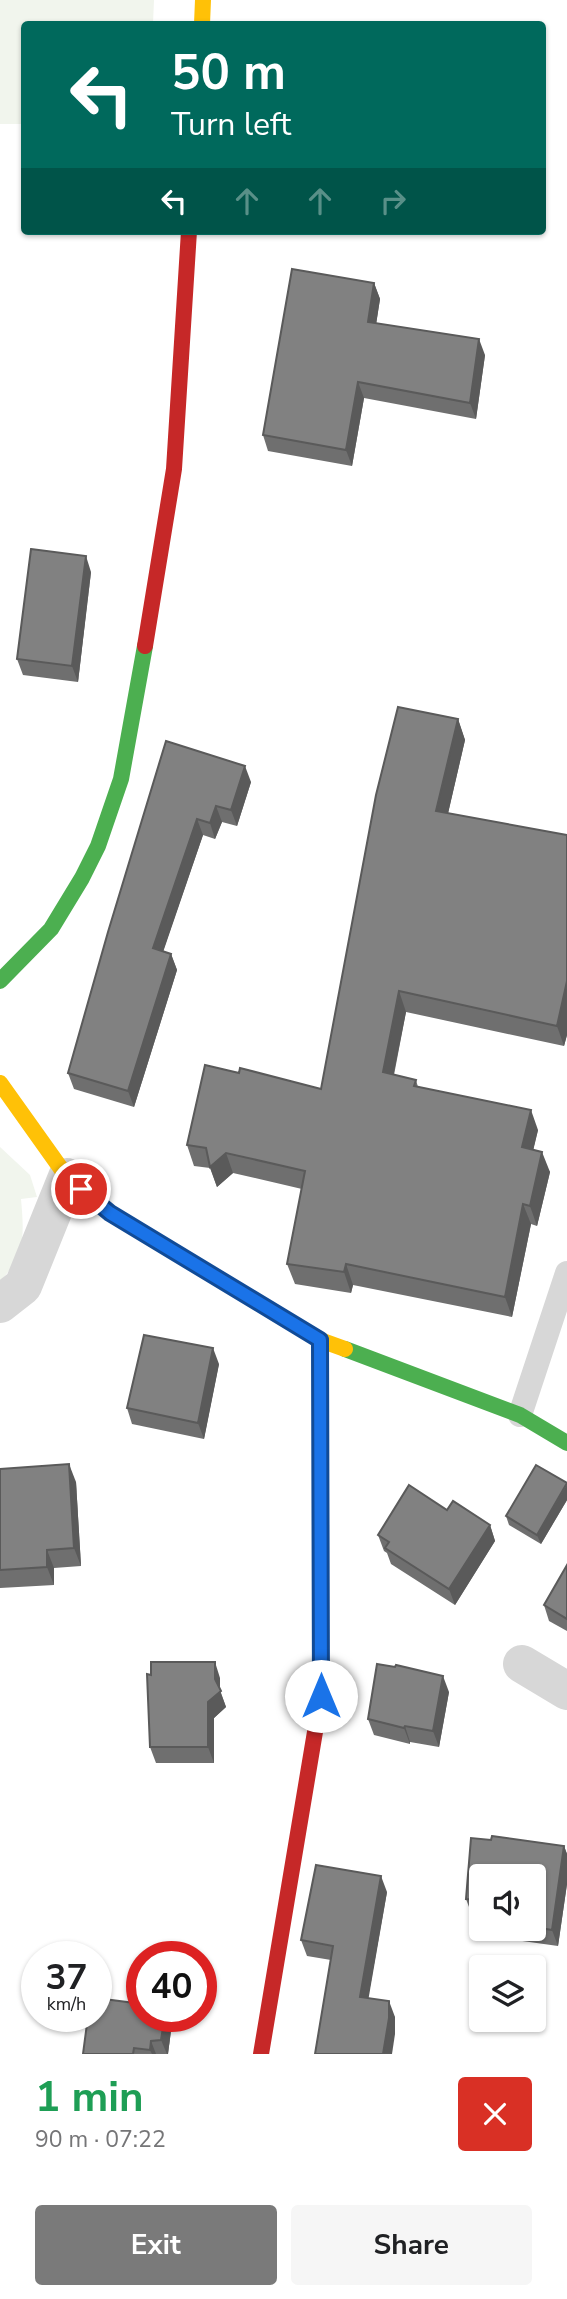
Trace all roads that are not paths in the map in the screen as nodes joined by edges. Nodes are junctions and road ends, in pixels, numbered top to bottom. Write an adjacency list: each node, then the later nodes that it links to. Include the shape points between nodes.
1 (203, 0): 2 (street)
2 (202, 21)
3 (189, 235): 4 (street, via 174,469 121,779 98,846 76,888 51,929)
4 (0, 981)
5 (0, 1083): 6 (street)
6 (67, 1177): 8 (street, via 23,1286); 9 (street, via 110,1213)
7 (565, 1284): 10 (lane)
8 (0, 1304)
9 (320, 1340): 10 (street); 14 (street, via 321,1696)
10 (520, 1415): 11 (street)
11 (567, 1443)
12 (522, 1664): 13 (street)
13 (567, 1691)
14 (261, 2054)

